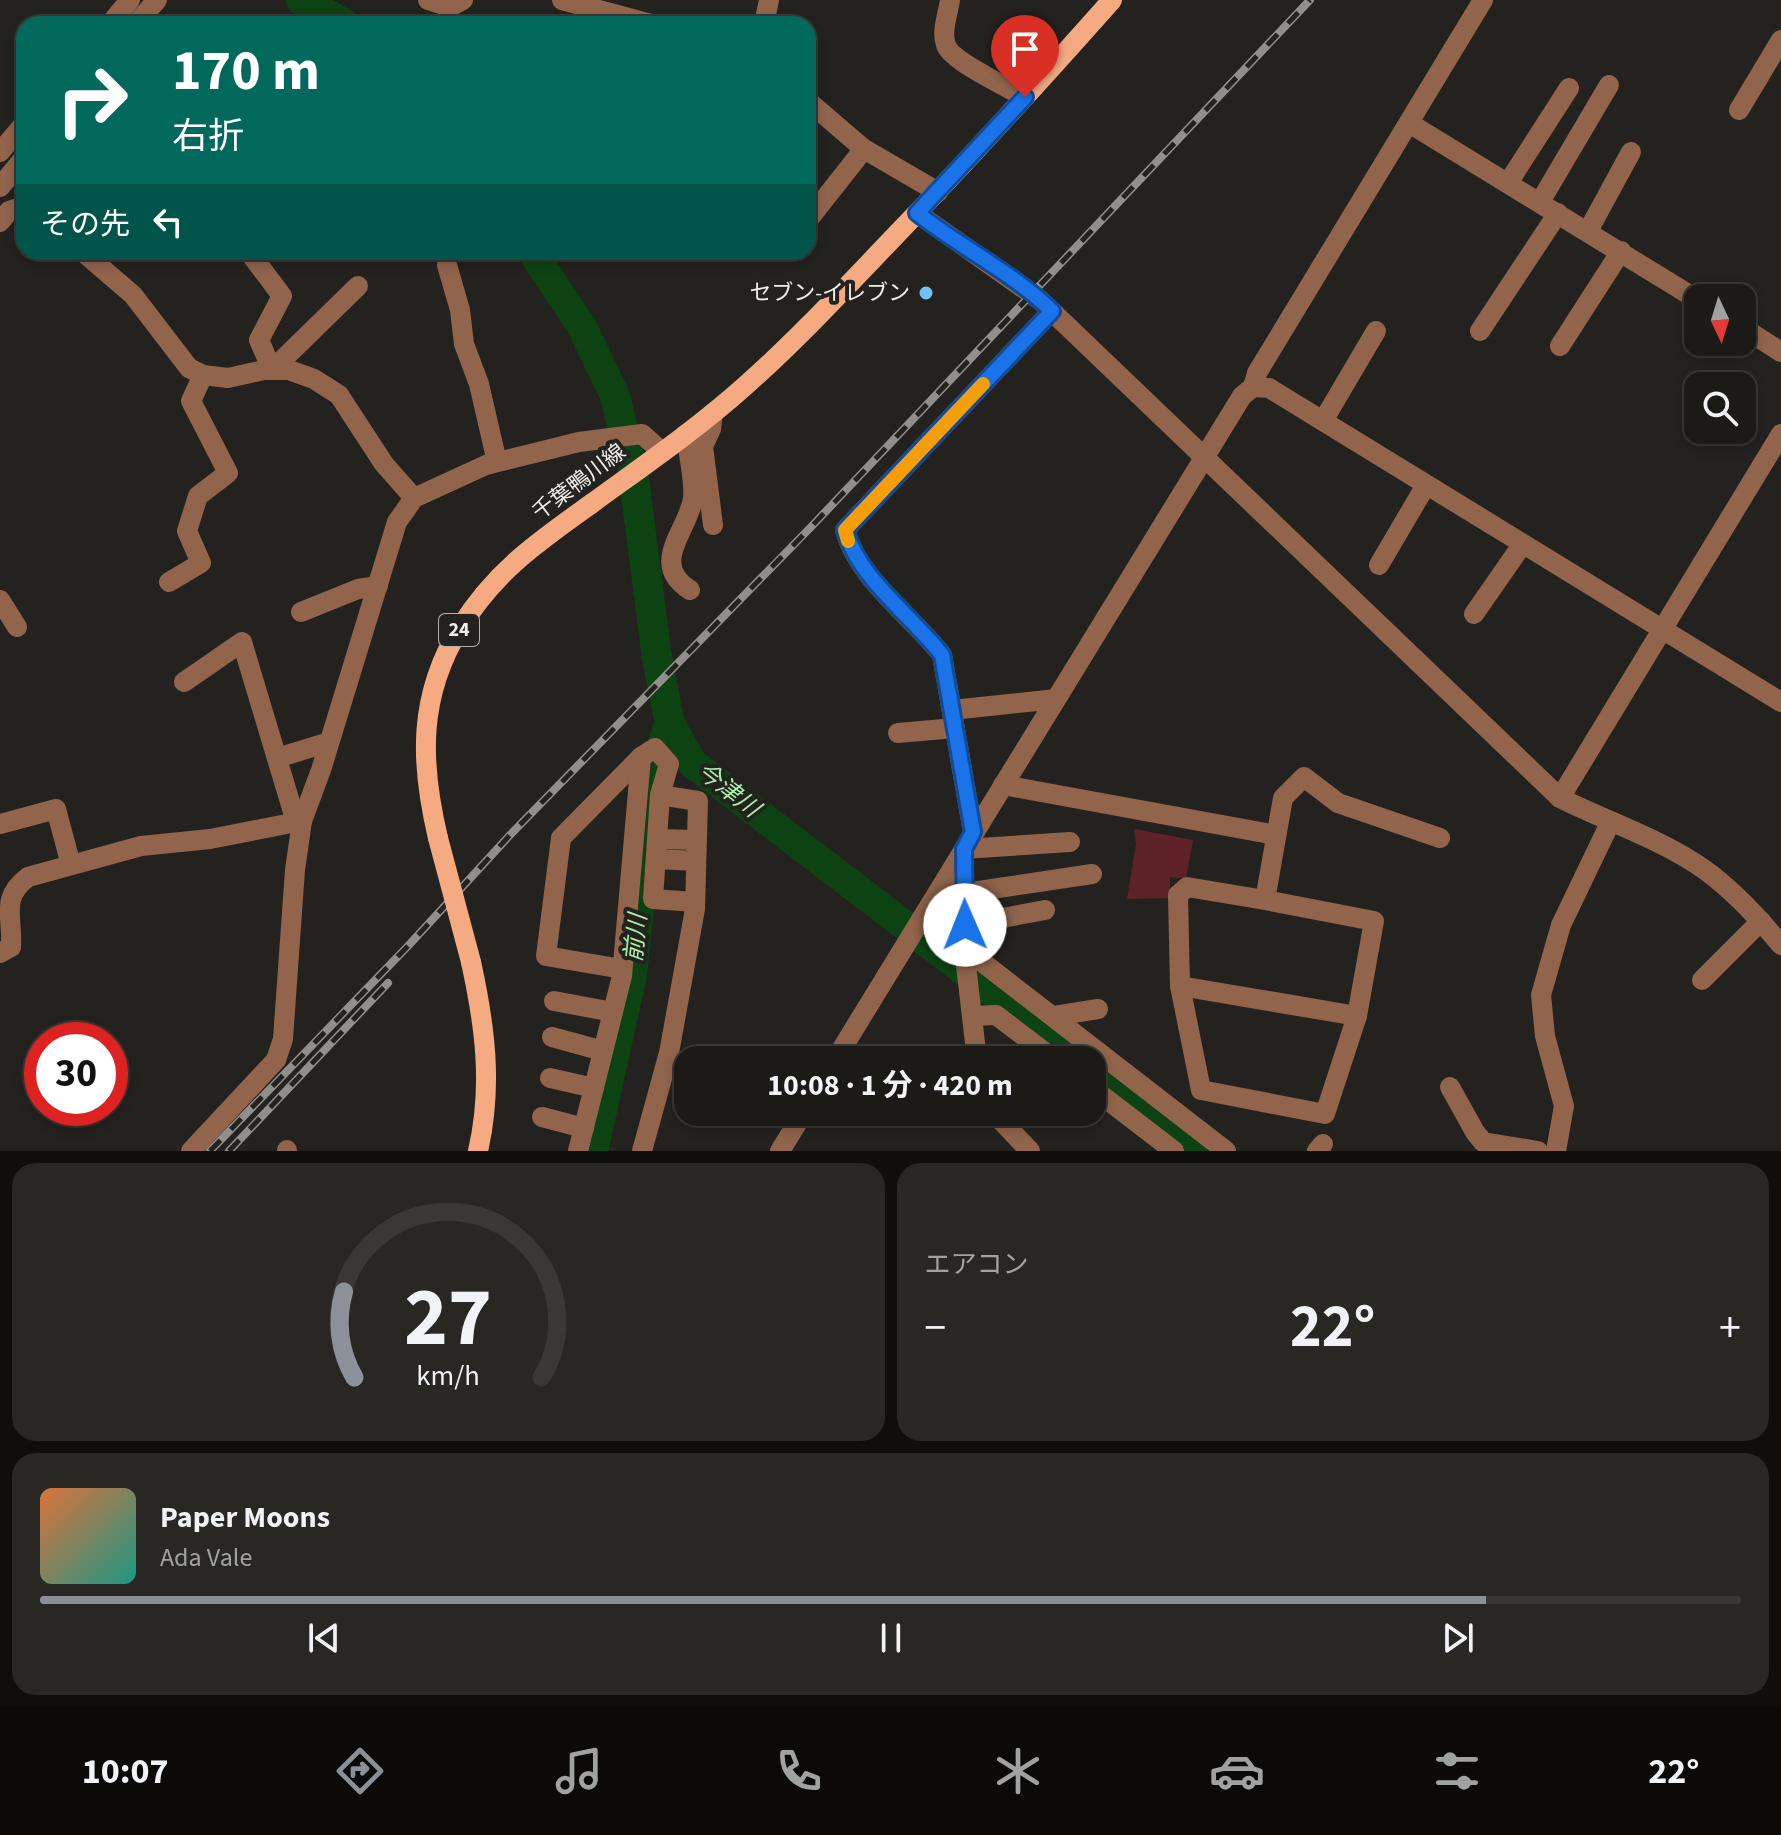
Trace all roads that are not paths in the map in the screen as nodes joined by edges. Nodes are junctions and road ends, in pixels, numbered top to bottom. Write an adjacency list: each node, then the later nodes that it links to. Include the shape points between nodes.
1 (130, 0): 9 (street)
2 (157, 0): 10 (street)
3 (428, 0): 4 (street, via 450,7)
4 (463, 0)
5 (562, 0): 11 (street)
6 (950, 0): 15 (street, via 946,48)
7 (1112, 0): 15 (main road, 千葉鴨川線 / 24)
8 (1483, 0): 18 (street)
9 (117, 16)
10 (143, 16)
11 (621, 16)
12 (1781, 40): 17 (street)
13 (1609, 85): 27 (street)
14 (1569, 88): 24 (street)
15 (1025, 97): 26 (main road, 千葉鴨川線 / 24)
16 (816, 108): 20 (street)
17 (1739, 110)
18 (1409, 123): 24 (street); 46 (street)
19 (16, 133): 21 (street)
20 (864, 149): 26 (street); 28 (street)
21 (0, 152)
22 (1631, 152): 31 (street)
23 (16, 168): 25 (street)
24 (1508, 183): 27 (street)
25 (0, 187)
26 (938, 192): 29 (main road, 千葉鴨川線 / 24)
27 (1540, 202): 30 (street)
28 (816, 210)
29 (917, 213): 38 (street); 47 (main road, 千葉鴨川線 / 24, via 784,351)
30 (1558, 213): 31 (street); 40 (street)
31 (1588, 231): 32 (street)
32 (1621, 251): 37 (street); 42 (street)
33 (92, 260): 45 (street, via 133,295 189,368)
34 (255, 260): 44 (street, via 282,296 259,340)
35 (447, 265): 53 (street)
36 (358, 286): 44 (street)
37 (1684, 291)
38 (1052, 311): 52 (street); 70 (street, via 845,530 849,546 891,602 942,655)
39 (1376, 331): 48 (street)
40 (1480, 331)
41 (1756, 336): 43 (street)
42 (1560, 346)
43 (1781, 352)
44 (272, 370): 45 (street, via 228,378); 55 (street, via 314,379 339,395 384,464)
45 (203, 375): 59 (street, via 191,401 228,473 198,496 187,531 201,563)
46 (1253, 387): 48 (street, via 1269,388); 52 (street)
47 (713, 413): 49 (main road, 千葉鴨川線 / 24); 56 (street, via 703,446)
48 (1323, 421): 54 (street)
49 (686, 434): 51 (main road, 千葉鴨川線 / 24); 61 (street, via 693,498 671,551 674,573)
50 (1781, 434): 66 (street)
51 (661, 451): 53 (street, via 642,434 579,442); 123 (main road, 千葉鴨川線 / 24, bridge, via 502,572 445,657 433,690 425,723 428,796 471,962 487,1068)
52 (1204, 455): 68 (street); 77 (street)
53 (497, 462): 55 (street)
54 (1426, 485): 57 (street); 58 (street)
55 (414, 498): 60 (street, via 397,522)
56 (713, 525)
57 (1522, 545): 64 (street); 66 (street)
58 (1379, 565)
59 (169, 582)
60 (378, 586): 63 (street); 72 (street)
61 (690, 590)
62 (0, 600): 65 (street)
63 (301, 612)
64 (1474, 614)
65 (17, 627)
66 (1661, 630): 69 (street); 77 (street)
67 (184, 682): 74 (street, via 242,642)
68 (1056, 699): 70 (street); 75 (street)
69 (1781, 702)
70 (954, 719): 71 (street); 83 (street)
71 (898, 733)
72 (329, 742): 74 (street); 78 (street)
73 (641, 757): 76 (street, via 655,748 669,764); 98 (street); 98 (street, via 561,838 546,956)
74 (277, 758): 78 (street)
75 (1003, 785): 81 (street); 83 (street)
76 (660, 795): 85 (street); 86 (street, via 698,801)
77 (1560, 798): 79 (street)
78 (299, 821): 87 (street, via 141,846); 122 (street, via 283,1039 276,1060)
79 (1610, 823): 93 (street, via 1661,844 1706,871); 131 (street, via 1561,925 1541,995 1545,1036 1564,1106)
80 (0, 824): 87 (street, via 56,809)
81 (1276, 835): 82 (street, via 1283,798 1304,777 1338,803); 90 (street)
82 (1440, 838)
83 (968, 841): 84 (street); 89 (street); 108 (street)
84 (1070, 842)
85 (657, 849): 86 (street); 91 (street, via 653,899)
86 (697, 850): 91 (street)
87 (71, 865): 97 (street, via 14,886 9,903 11,947)
88 (1092, 874): 89 (street)
89 (965, 893): 94 (street)
90 (1265, 900): 100 (street, via 1187,887 1178,895); 106 (street, via 1374,921)
91 (695, 902): 112 (street)
92 (1045, 910): 94 (street)
93 (1761, 921): 95 (street); 99 (street)
94 (965, 925): 96 (street)
95 (1781, 945)
96 (964, 948): 104 (street); 105 (street)
97 (0, 953)
98 (622, 969): 103 (street)
99 (1702, 980)
100 (1180, 986): 106 (street); 106 (street, via 1201,1090 1325,1114)
101 (554, 1001): 103 (street)
102 (1098, 1009): 105 (street)
103 (613, 1012): 111 (street)
104 (972, 1016): 109 (street); 110 (street, via 996,1015)
105 (1054, 1016): 129 (street)
106 (1357, 1016)
107 (552, 1037): 111 (street)
108 (843, 1046)
109 (975, 1046)
110 (1037, 1046)
111 (603, 1051): 116 (street)
112 (666, 1065): 113 (street); 125 (street)
113 (674, 1067)
114 (550, 1078): 116 (street)
115 (1450, 1087): 130 (street, via 1483,1142)
116 (594, 1088): 121 (street)
117 (1106, 1099): 128 (street)
118 (542, 1117): 121 (street)
119 (795, 1126): 126 (street)
120 (1006, 1126): 127 (street)
121 (584, 1128): 124 (street)
122 (191, 1151)
123 (478, 1151)
124 (578, 1151)
125 (642, 1151)
126 (780, 1151)
127 (1030, 1151)
128 (1174, 1151)
129 (1226, 1151)
130 (1538, 1151)
131 (1556, 1151)

